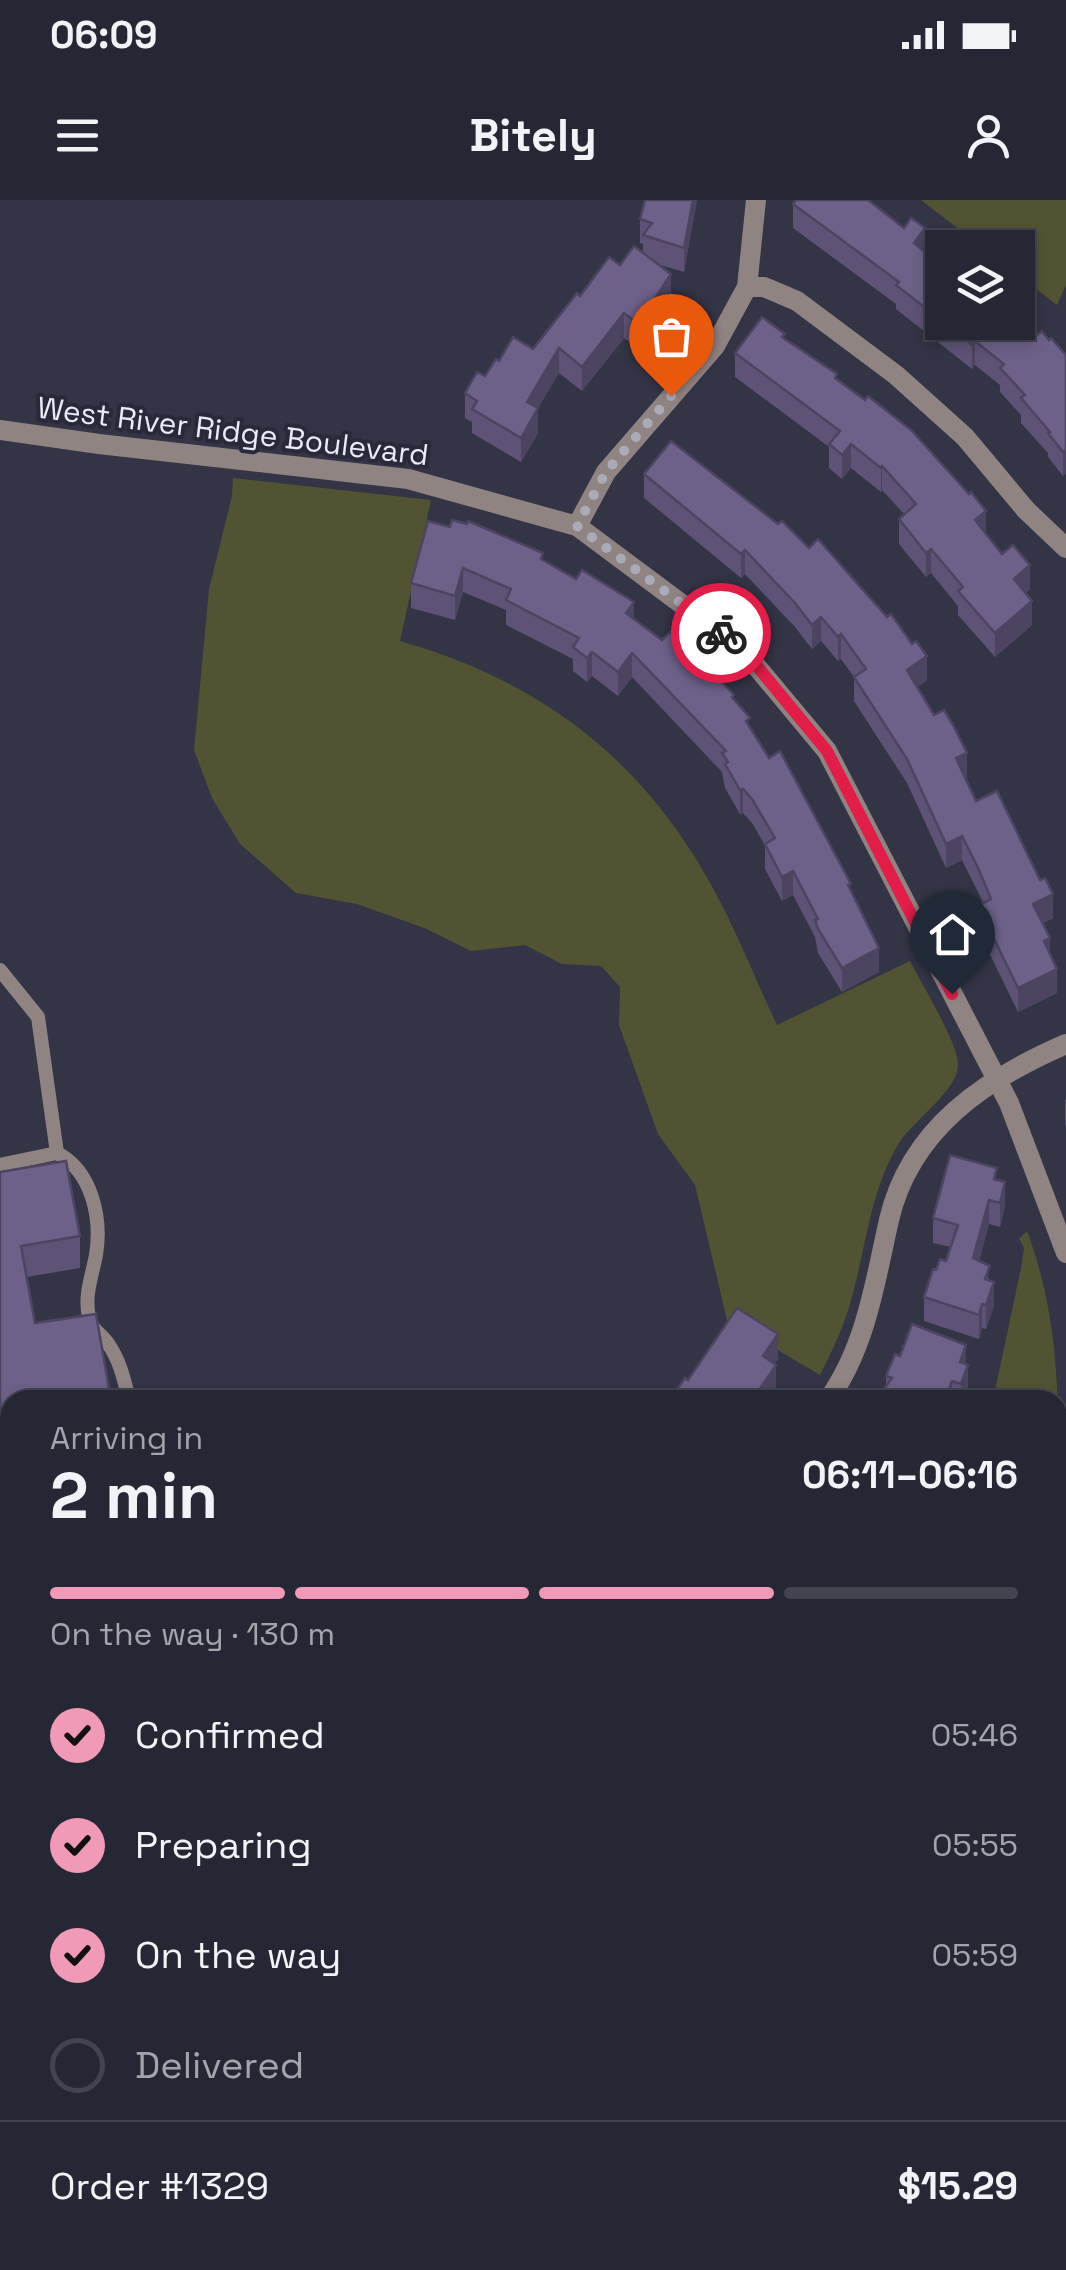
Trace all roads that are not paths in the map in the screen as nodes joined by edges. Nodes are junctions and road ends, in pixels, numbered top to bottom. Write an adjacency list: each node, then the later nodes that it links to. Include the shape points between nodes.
1 (756, 200): 2 (street)
2 (747, 287): 4 (street, via 715,346 606,472); 5 (street, via 797,301 896,375 965,437)
3 (0, 430): 4 (street, West River Ridge Boulevard, via 408,479)
4 (577, 526): 8 (street, West River Ridge Boulevard, via 742,648 827,751)
5 (1066, 548)
6 (0, 970): 9 (lane, via 38,1017)
7 (1066, 1044): 8 (street)
8 (997, 1080): 11 (street, West River Ridge Boulevard); 13 (street, via 951,1112 910,1162 890,1216 866,1323)
9 (56, 1154): 10 (lane); 12 (lane, via 75,1162 88,1184 96,1252 86,1304)
10 (0, 1165)
11 (1066, 1254)
12 (127, 1390)
13 (835, 1390)

